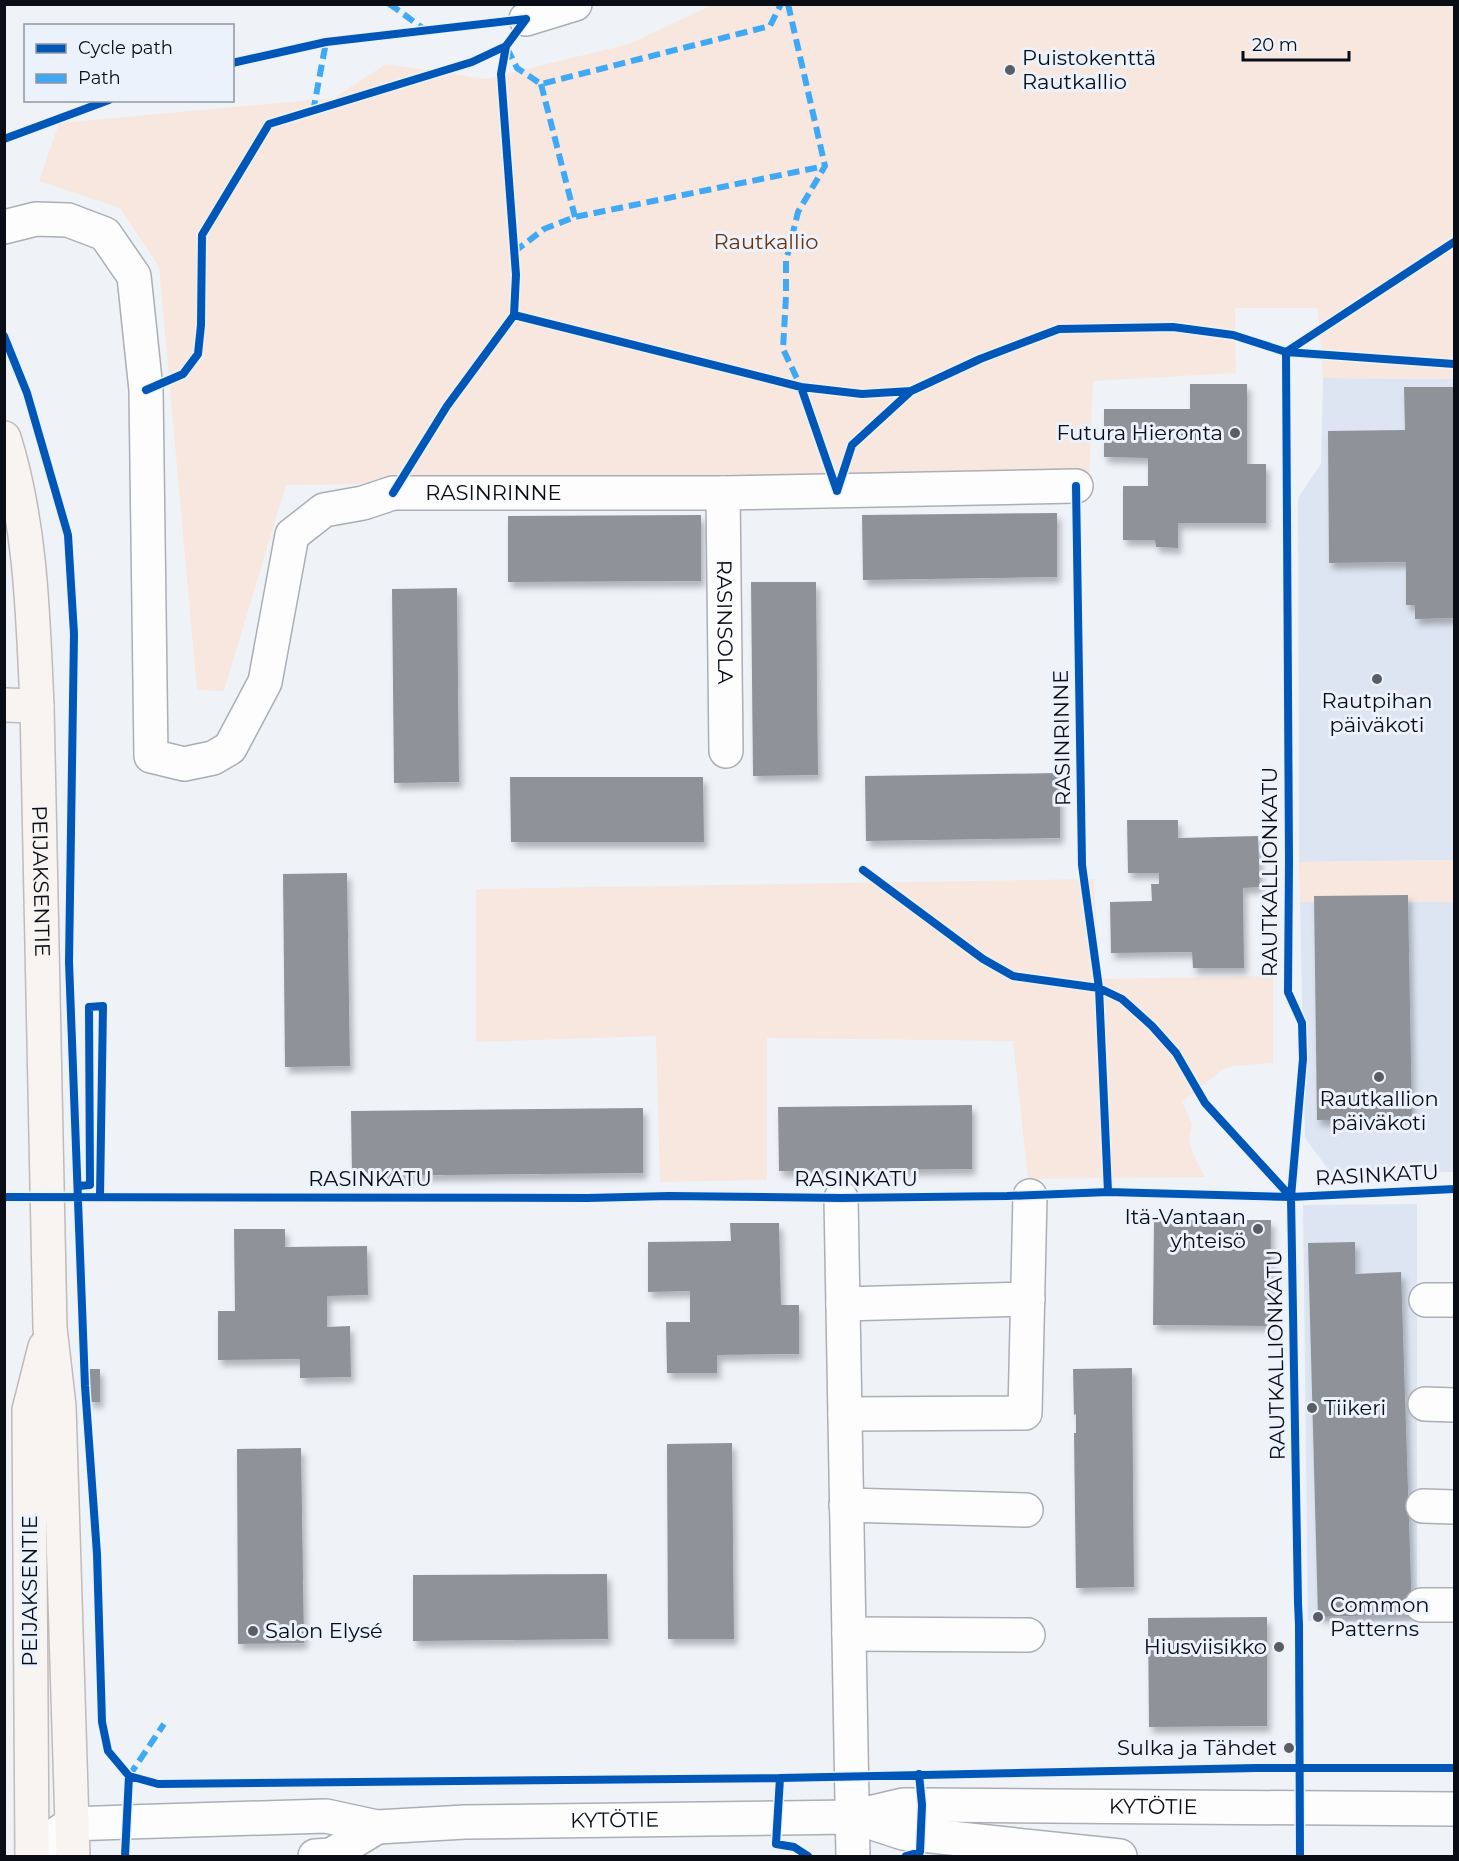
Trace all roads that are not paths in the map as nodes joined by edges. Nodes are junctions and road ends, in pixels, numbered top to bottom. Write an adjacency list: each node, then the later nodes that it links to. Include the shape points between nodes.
1 (575, 4): 2 (street)
2 (526, 19)
3 (4, 227): 6 (street, RASINRINNE, via 36,219 68,220 105,234 134,276 146,390 151,756 184,764 213,758 230,748 265,682 292,535 324,510 393,494)
4 (4, 438): 8 (main road, PEIJAKSENTIE, via 26,531)
5 (1076, 486): 6 (street, RASINRINNE)
6 (723, 493): 9 (street, RASINSOLA)
7 (4, 705): 8 (main road)
8 (37, 706): 14 (main road, PEIJAKSENTIE)
9 (726, 751)
10 (1030, 1196): 12 (street)
11 (841, 1198): 13 (street)
12 (1028, 1299): 13 (street); 15 (street, via 1025,1413)
13 (843, 1305): 15 (street)
14 (50, 1328): 24 (main road, PEIJAKSENTIE, via 59,1406); 26 (main road, PEIJAKSENTIE, via 29,1410)
15 (845, 1414): 16 (street)
16 (846, 1505): 17 (street); 20 (street)
17 (1026, 1510)
18 (1422, 1605): 19 (street)
19 (1455, 1605)
20 (849, 1634): 21 (street); 23 (street)
21 (1028, 1635)
22 (1455, 1809): 23 (street, KYTÖTIE, via 903,1805)
23 (852, 1817): 25 (street, KYTÖTIE, via 477,1822); 29 (street); 30 (street, KYTÖTIE, via 903,1833)
24 (71, 1824): 25 (street, KYTÖTIE, via 326,1816); 26 (street); 27 (main road, PEIJAKSENTIE)
25 (378, 1842): 28 (street, KYTÖTIE)
26 (35, 1855)
27 (73, 1857)
28 (315, 1857)
29 (853, 1857)
30 (1120, 1857)

